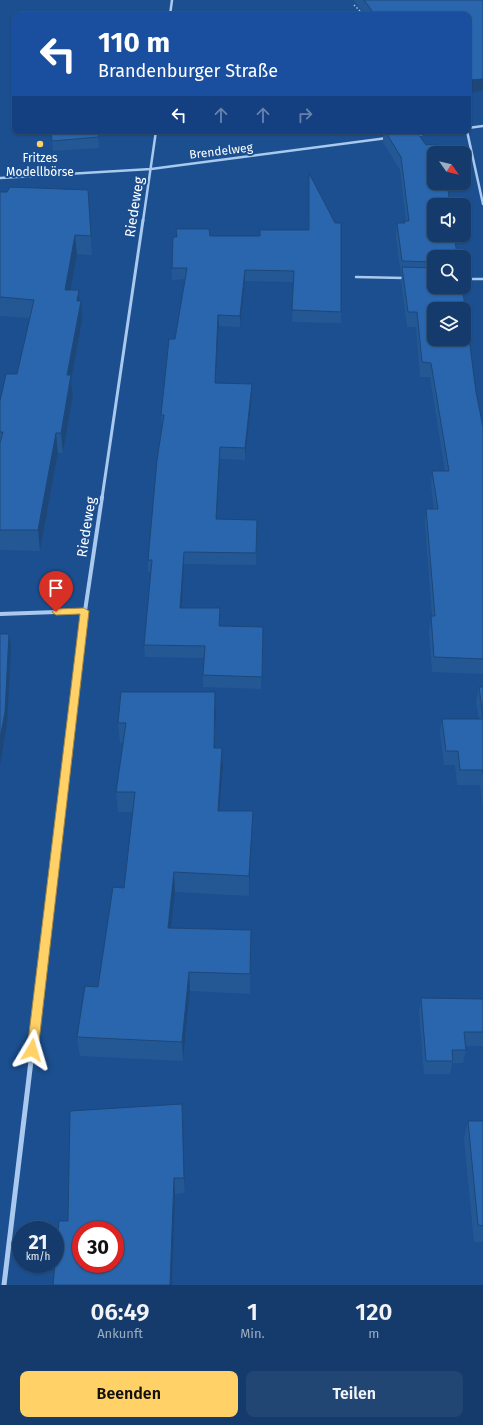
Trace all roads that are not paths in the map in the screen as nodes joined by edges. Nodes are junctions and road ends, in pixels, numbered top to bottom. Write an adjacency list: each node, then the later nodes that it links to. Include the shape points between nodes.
1 (172, 0): 2 (street)
2 (170, 12)
3 (483, 126): 4 (street)
4 (471, 128)
5 (156, 134): 10 (street, Riedeweg)
6 (420, 134): 8 (street)
7 (468, 134): 12 (street)
8 (413, 135)
9 (390, 138): 10 (street, Brendelweg)
10 (152, 169): 11 (street, Brendelweg); 17 (street, Riedeweg)
11 (0, 178)
12 (483, 204)
13 (356, 277): 14 (lane)
14 (411, 278)
15 (471, 279): 16 (lane)
16 (483, 279)
17 (84, 611): 18 (street); 19 (street, Riedeweg)
18 (0, 614)
19 (4, 1285)

